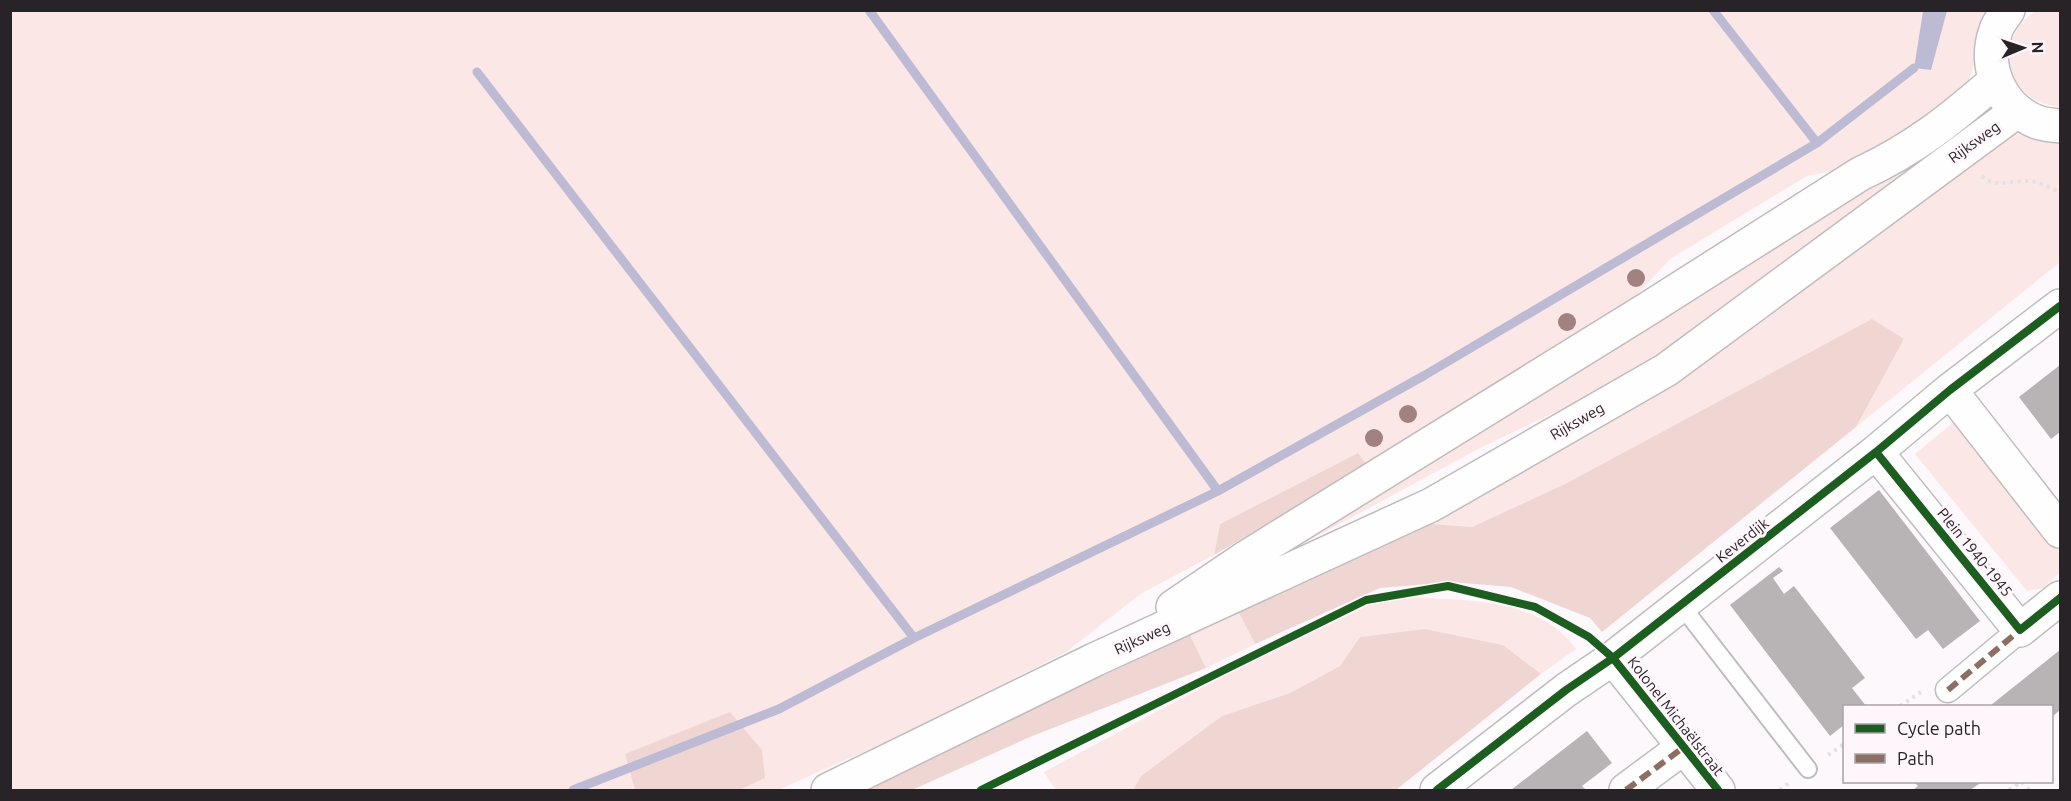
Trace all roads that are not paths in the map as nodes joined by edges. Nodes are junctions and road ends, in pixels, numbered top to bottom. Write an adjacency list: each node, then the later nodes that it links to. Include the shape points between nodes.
1 (2008, 10): 2 (main road, via 1996,29 1990,55)
2 (1995, 81): 3 (main road); 13 (main road, Rijksweg, via 1918,143 1860,174 1256,551)
3 (2017, 111): 4 (main road, via 2038,123); 13 (main road, Rijksweg, via 1666,370 1431,505)
4 (2061, 126)
5 (2061, 306): 6 (main road, Keverdijk)
6 (1950, 390): 7 (main road, Keverdijk); 8 (main road)
7 (1876, 452): 10 (main road, Keverdijk); 11 (main road, Plein 1940-1945)
8 (2061, 531)
9 (2061, 598): 11 (main road)
10 (1681, 605): 12 (main road, Keverdijk); 16 (lane)
11 (2020, 630): 14 (street)
12 (1613, 658): 15 (main road, Kolonel Michaëlstraat); 18 (main road, Keverdijk)
13 (1094, 660): 17 (main road, Rijksweg)
14 (1948, 690)
15 (1683, 747): 19 (main road); 20 (main road, Kolonel Michaëlstraat)
16 (1808, 769)
17 (828, 790)
18 (1437, 790)
19 (1626, 790)
20 (1718, 790)

